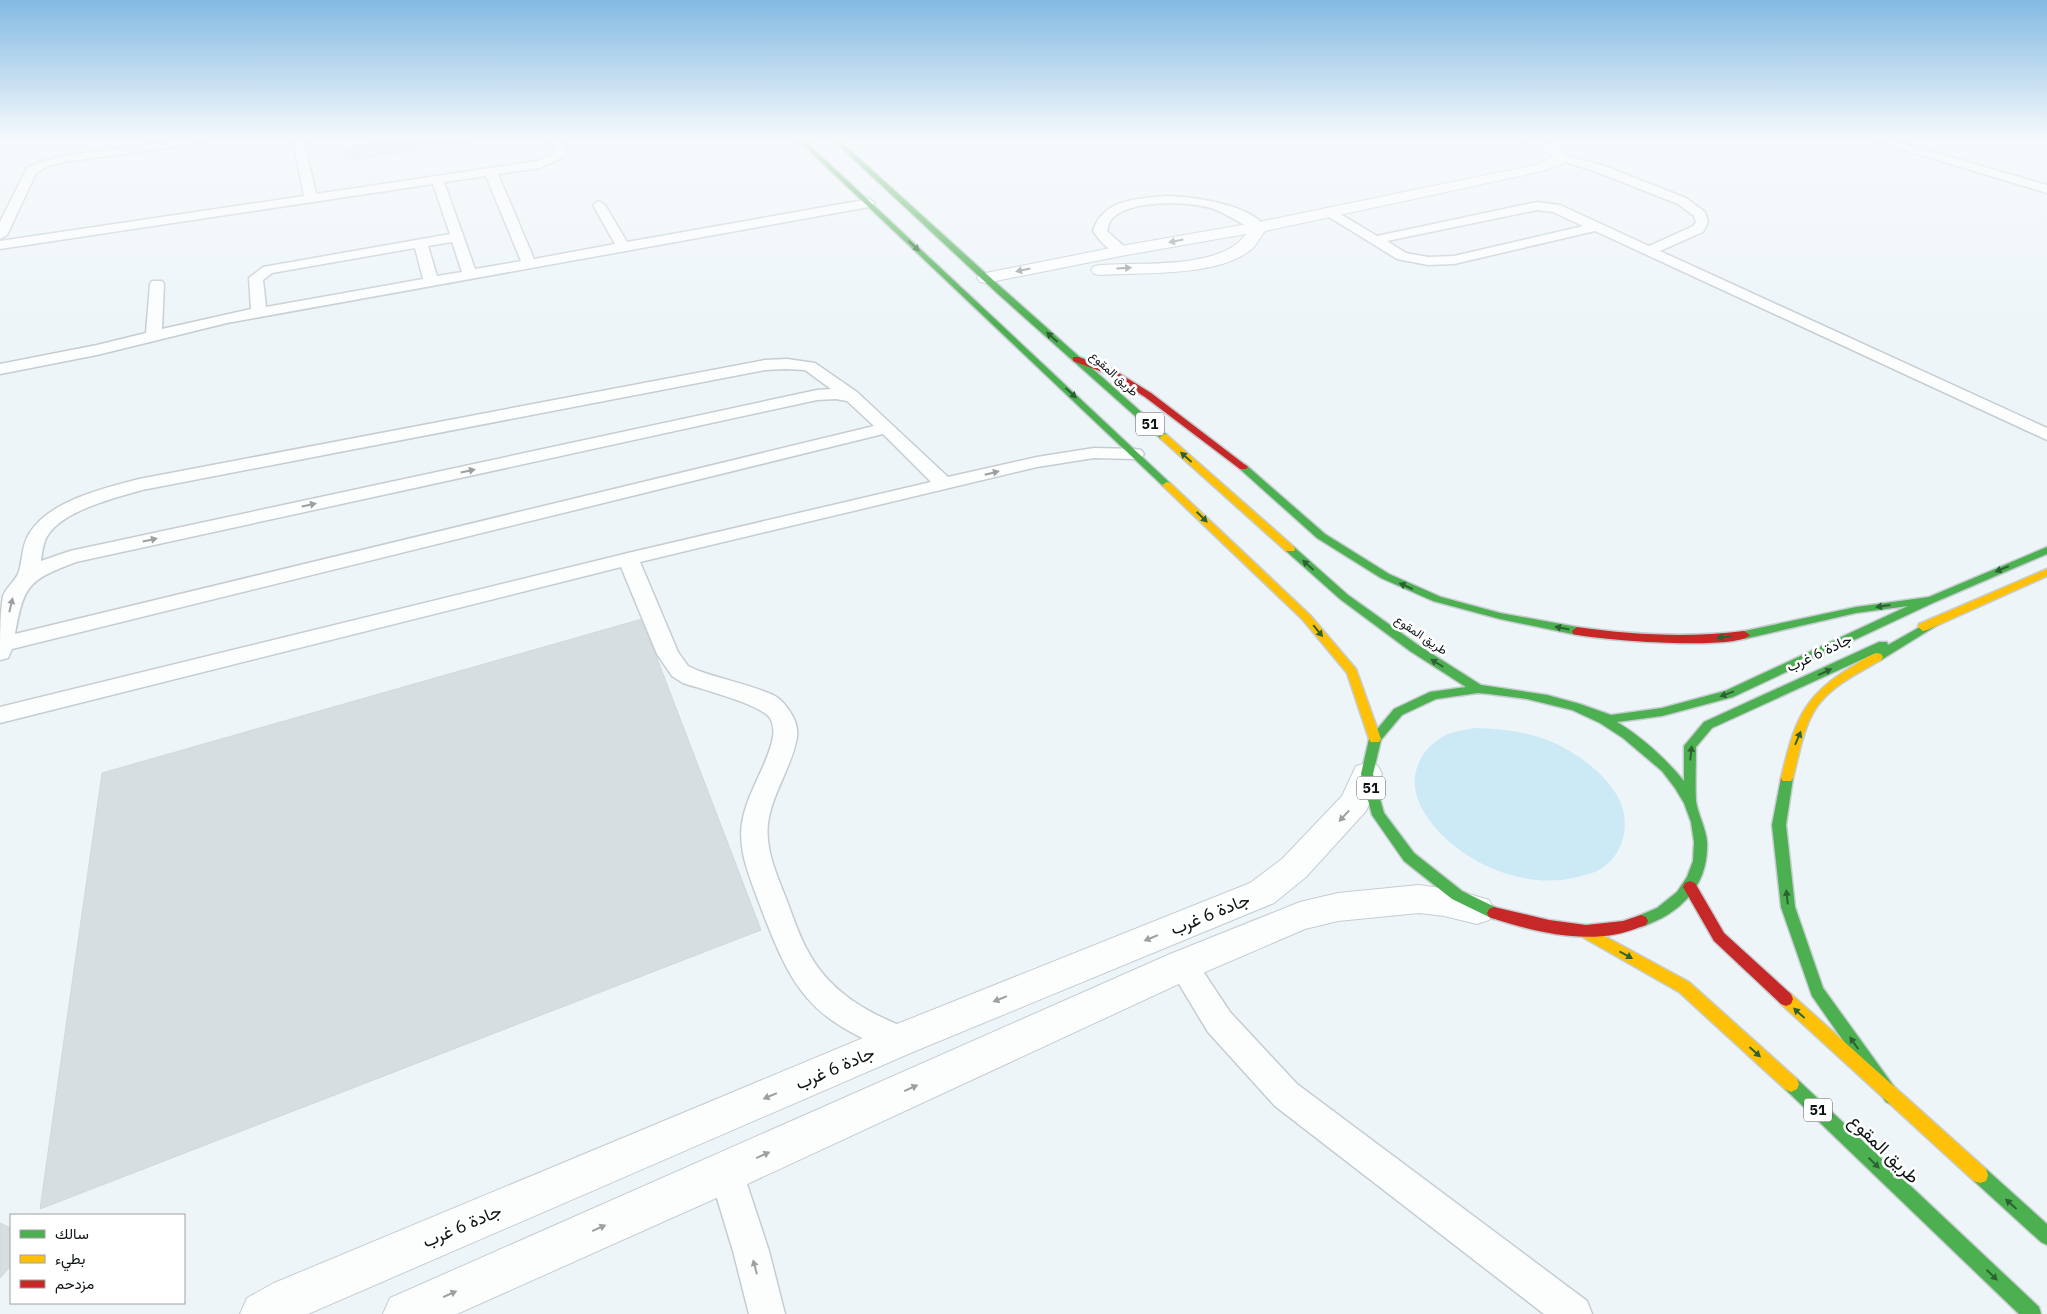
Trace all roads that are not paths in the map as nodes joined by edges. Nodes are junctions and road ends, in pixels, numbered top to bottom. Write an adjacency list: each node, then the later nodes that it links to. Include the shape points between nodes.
1 (16, 202): 15 (lane)
2 (282, 202): 19 (lane)
3 (445, 202): 16 (lane)
4 (504, 202): 23 (lane)
5 (903, 202): 25 (main road, طريق المقوع / 51)
6 (1143, 202): 22 (lane, via 1125,206 1101,221 1100,231)
7 (1194, 202): 14 (lane, via 1214,205)
8 (1373, 202): 12 (street)
9 (1682, 202): 21 (lane, via 1700,215 1702,222 1698,229)
10 (869, 204): 20 (lane); 36 (main road, 51, one-way to 36)
11 (599, 205): 20 (lane)
12 (1327, 212): 14 (street); 17 (lane)
13 (1598, 226): 17 (lane, via 1560,209 1540,206); 17 (lane, via 1442,262 1414,260); 21 (lane)
14 (1259, 227): 22 (street, one-way to 22); 28 (street, one-way to 14, via 1090,271 1168,267 1216,260 1247,245)
15 (0, 235)
16 (456, 237): 18 (lane); 24 (lane)
17 (1375, 240)
18 (420, 243): 26 (lane); 29 (lane, via 268,270 256,278)
19 (0, 244)
20 (623, 247): 23 (lane)
21 (1650, 250): 35 (lane)
22 (1121, 251): 25 (street, one-way to 25)
23 (529, 264): 24 (lane)
24 (470, 274): 26 (lane)
25 (986, 278): 28 (main road, طريق المقوع / 51)
26 (431, 281): 29 (lane)
27 (157, 284): 30 (lane)
28 (1000, 291): 31 (main road, طريق المقوع / 51, one-way to 28)
29 (259, 312): 30 (lane)
30 (154, 336): 32 (lane)
31 (1076, 359): 42 (main road, one-way to 31, via 1856,610 1743,635 1687,641 1574,631 1437,599 1385,576 1321,536 1240,464 1148,395 1111,372); 45 (main road, طريق المقوع / 51, one-way to 31, via 1344,597)
32 (0, 369)
33 (852, 397): 34 (lane); 41 (lane, one-way to 33, via 70,557 817,395); 41 (lane, via 809,366 765,365 139,486 89,500 56,517 39,533)
34 (888, 428): 37 (lane); 44 (lane)
35 (2047, 435)
36 (1135, 454): 37 (lane, one-way to 36, via 1075,454); 48 (main road, 51, one-way to 48, via 1306,617 1352,672)
37 (944, 485): 39 (lane)
38 (2047, 550): 42 (main road, جادة 6 غرب, one-way to 42)
39 (628, 560): 47 (lane); 54 (lane, via 668,654 680,671 766,702 782,717 785,737 756,817 754,834 766,884 799,964 812,984 850,1018)
40 (2047, 572): 43 (main road, جادة 6 غرب)
41 (27, 578): 44 (lane, one-way to 41, via 15,592)
42 (1931, 600): 46 (main road, جادة 6 غرب, one-way to 46, via 1758,682 1697,704 1611,719)
43 (1947, 616): 49 (main road, جادة 6 غرب, one-way to 43, via 1690,746 1708,725); 55 (main road, one-way to 43, via 1817,991 1788,907 1779,825 1795,744 1812,705 1841,678)
44 (1, 648)
45 (1478, 689): 46 (main road, 51, via 1518,692); 48 (main road, 51, via 1434,695 1398,712)
46 (1582, 709): 49 (main road, 51, via 1636,741 1667,769)
47 (0, 716)
48 (1371, 757): 51 (main road, 51, via 1378,815 1408,857 1457,895); 54 (street, جادة 6 غرب, one-way to 54, via 1355,803 1294,868 1262,893)
49 (1690, 802): 50 (main road, 51, via 1700,831 1700,860)
50 (1690, 887): 52 (main road, 51, via 1665,910 1629,926); 55 (main road, one-way to 50, via 1719,937)
51 (1489, 912): 52 (main road, 51, via 1551,928); 53 (street, via 1419,899 1338,907 1300,916)
52 (1584, 931): 62 (main road, طريق المقوع / 51, one-way to 62, via 1684,987)
53 (1183, 965): 56 (street, one-way to 53); 61 (lane, via 1219,1022 1286,1095)
54 (900, 1040): 58 (street, جادة 6 غرب, one-way to 58, via 299,1295)
55 (1892, 1097): 57 (main road, one-way to 55)
56 (726, 1172): 59 (street, one-way to 56); 60 (lane, one-way to 56)
57 (2047, 1236)
58 (264, 1314)
59 (406, 1314)
60 (767, 1314)
61 (1574, 1314)
62 (2032, 1314)

